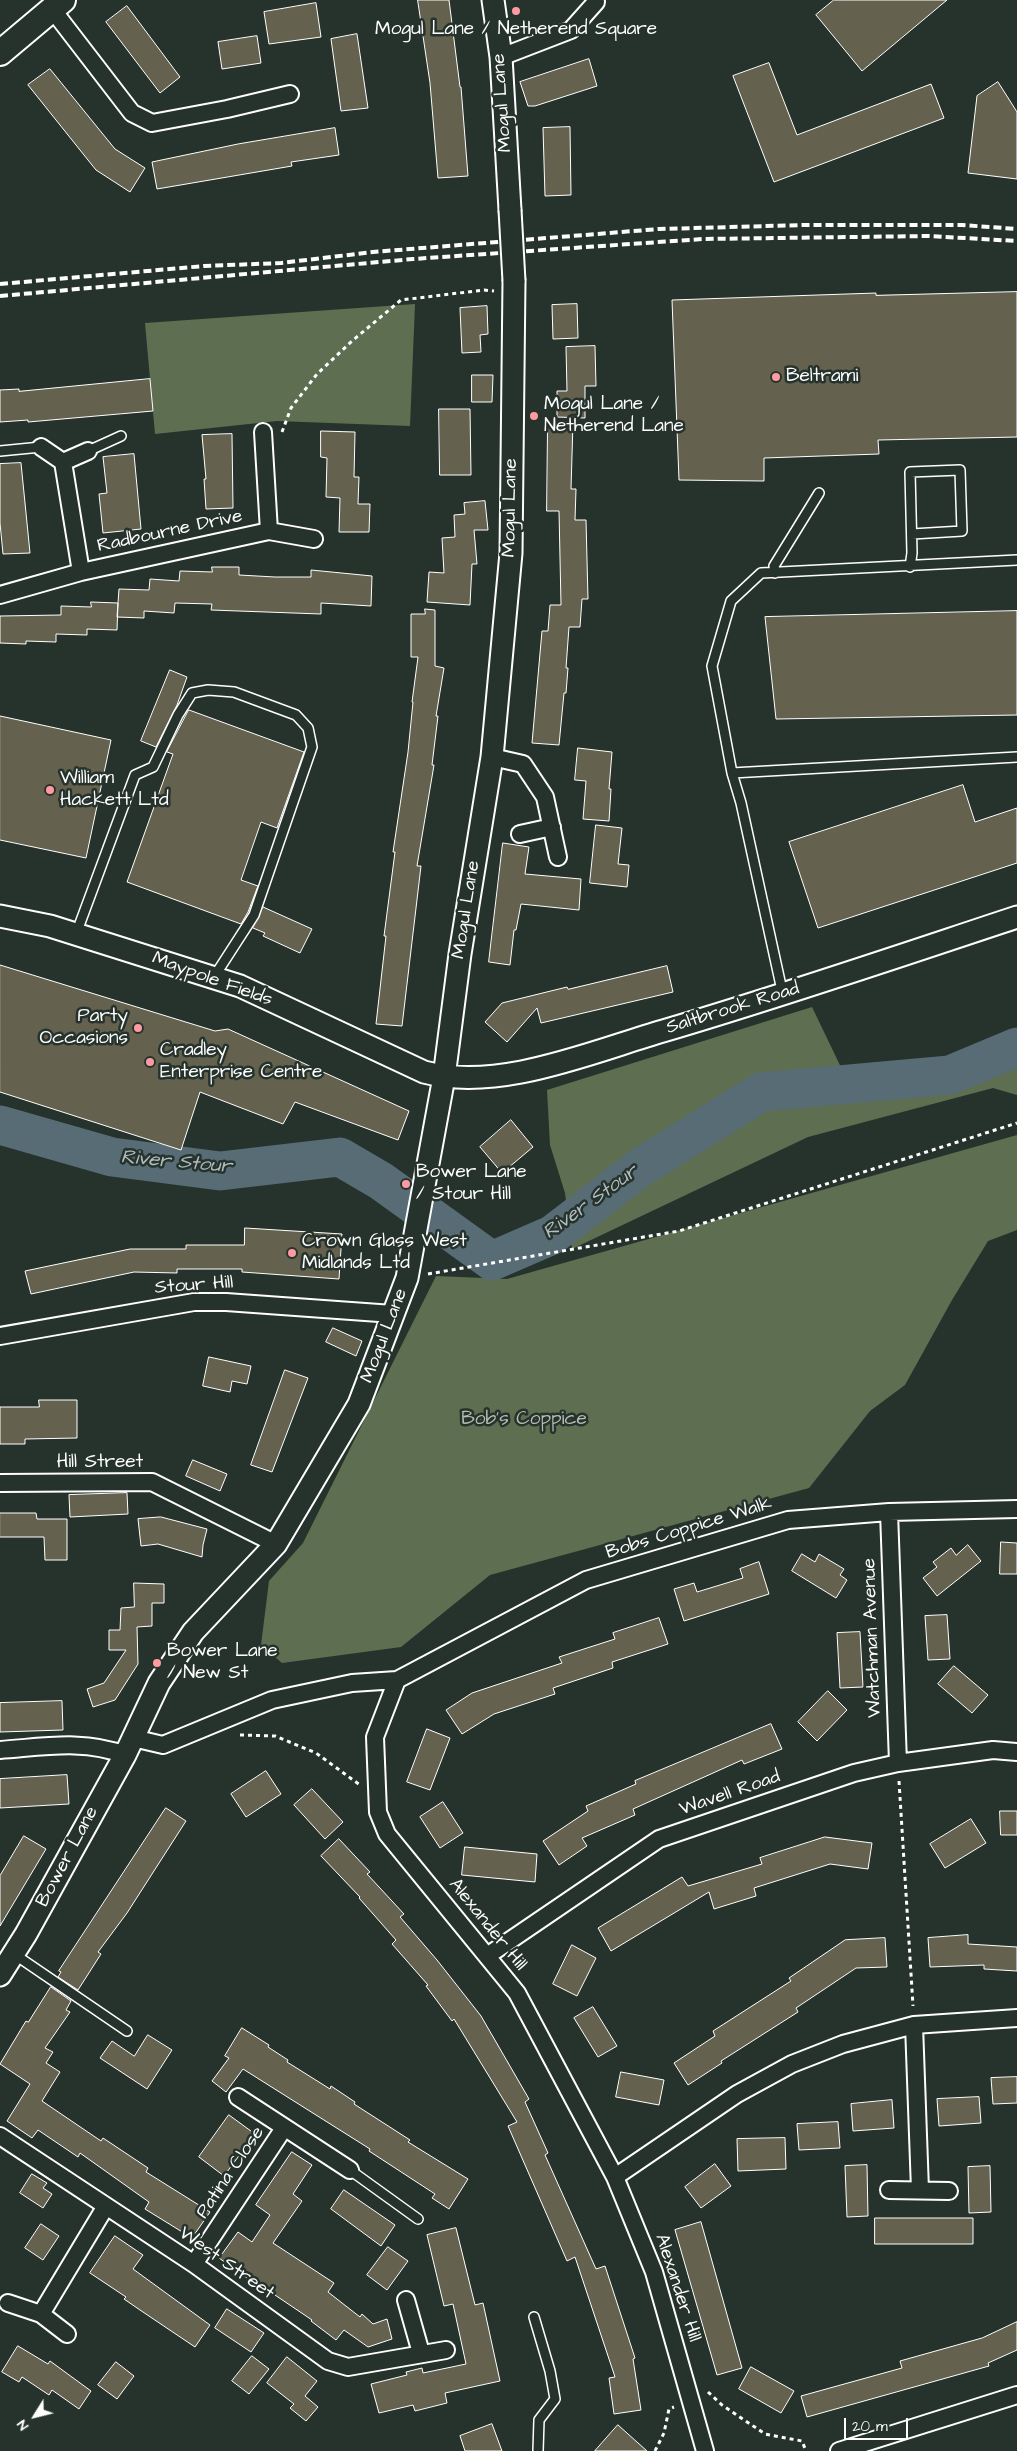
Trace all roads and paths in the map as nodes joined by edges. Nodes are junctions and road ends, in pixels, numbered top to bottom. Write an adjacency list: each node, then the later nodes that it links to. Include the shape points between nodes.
1 (493, 0): 5 (street, Mogul Lane)
2 (596, 2): 5 (street, via 571,30)
3 (58, 4): 4 (main road); 6 (street, via 132,113 152,123)
4 (0, 53)
5 (500, 56): 7 (street, Mogul Lane, bridge)
6 (290, 94)
7 (514, 287): 9 (path, via 401,300 317,374 291,408 282,434); 23 (street, Mogul Lane, via 511,553)
8 (120, 436): 12 (lane)
9 (264, 439): 15 (street, Radbourne Drive)
10 (41, 447): 11 (lane); 13 (street)
11 (0, 451)
12 (88, 451): 13 (street)
13 (62, 462): 20 (street, Radbourne Drive)
14 (819, 493): 21 (lane, via 774,566)
15 (269, 531): 17 (street, Radbourne Drive); 20 (street, Radbourne Drive)
16 (912, 534): 16 (lane, via 910,472 960,470 962,531); 19 (lane)
17 (314, 539)
18 (1017, 560): 19 (lane)
19 (910, 567): 21 (lane)
20 (81, 572): 22 (street, Radbourne Drive)
21 (774, 573): 25 (lane, via 761,573 731,601 712,666)
22 (0, 595)
23 (492, 757): 26 (street, via 523,764 545,797); 34 (street, Mogul Lane)
24 (1017, 757): 25 (lane)
25 (732, 774): 33 (lane)
26 (552, 827): 27 (street); 28 (street)
27 (520, 834)
28 (558, 857)
29 (0, 916): 31 (street, Maypole Fields)
30 (1017, 917): 33 (street, Saltbrook Road)
31 (76, 934): 32 (street, Maypole Fields); 32 (lane, via 134,775 153,767 192,693 208,690 234,692 296,715 308,728 312,747 254,915)
32 (214, 978): 34 (street, Maypole Fields, via 240,986 424,1072)
33 (783, 995): 34 (street, Saltbrook Road, via 514,1074)
34 (444, 1077): 36 (street, Mogul Lane)
35 (1017, 1123): 36 (path, via 679,1231)
36 (407, 1278): 37 (street, Mogul Lane)
37 (393, 1314): 38 (street, Stour Hill, via 194,1302); 42 (street, Mogul Lane, via 359,1404)
38 (0, 1336)
39 (0, 1483): 42 (street, Hill Street, via 152,1482)
40 (1017, 1509): 41 (street, Bobs Coppice Walk)
41 (889, 1512): 43 (street, Bobs Coppice Walk, via 788,1520 586,1580); 48 (street, Watchman Avenue)
42 (276, 1544): 45 (street, Mogul Lane, via 193,1632 159,1683)
43 (397, 1680): 44 (street, via 352,1683 272,1700); 49 (street, Alexander Hill, via 375,1737)
44 (213, 1724): 45 (street, via 163,1744); 49 (path, via 221,1735 275,1736 316,1752 355,1782)
45 (129, 1746): 46 (street, via 108,1748 78,1744); 50 (street, Bower Lane)
46 (0, 1750)
47 (1017, 1752): 48 (street, Wavell Road, via 994,1750)
48 (898, 1762): 51 (street, Wavell Road, via 658,1839); 54 (path)
49 (376, 1793): 51 (street, Alexander Hill, via 378,1812 387,1834)
50 (14, 1954): 52 (street, Bower Lane); 55 (lane)
51 (487, 1956): 60 (street, Alexander Hill, via 517,1993)
52 (0, 1975)
53 (1017, 2018): 54 (street)
54 (914, 2024): 60 (street, via 843,2044 792,2064 737,2094); 62 (street)
55 (127, 2031)
56 (238, 2097): 57 (street, Patina Close)
57 (284, 2128): 59 (street, Patina Close); 66 (street, Patina Close)
58 (0, 2136): 64 (street, West Street)
59 (350, 2170): 65 (lane)
60 (615, 2177): 74 (street, Alexander Hill, via 654,2272)
61 (889, 2190): 62 (street)
62 (920, 2190): 63 (street)
63 (949, 2191)
64 (106, 2206): 66 (street, West Street); 69 (street)
65 (418, 2219)
66 (194, 2264): 73 (street, West Street, via 328,2361 348,2367)
67 (406, 2300): 73 (street)
68 (8, 2303): 69 (street)
69 (41, 2314): 71 (street)
70 (534, 2317): 77 (lane, via 556,2399 539,2420)
71 (67, 2334)
72 (446, 2350): 73 (street, West Street)
73 (421, 2353)
74 (682, 2371): 76 (street, Alexander Hill); 80 (path, via 722,2405 765,2434 802,2441)
75 (1017, 2395): 81 (street)
76 (690, 2400): 78 (path, via 669,2409 664,2433); 79 (street, Alexander Hill)
77 (538, 2451)
78 (655, 2451)
79 (705, 2451)
80 (806, 2451)
81 (839, 2451)

